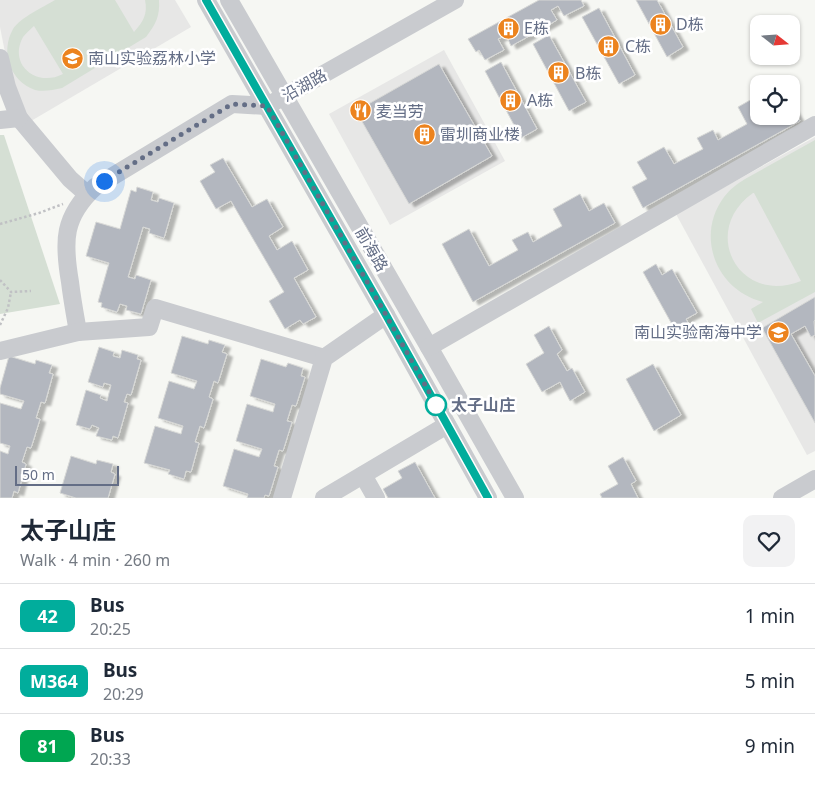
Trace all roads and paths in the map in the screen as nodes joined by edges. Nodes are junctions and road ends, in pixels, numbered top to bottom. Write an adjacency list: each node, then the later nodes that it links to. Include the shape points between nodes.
1 (206, 0): 6 (street, 前海路)
2 (229, 0): 5 (street, 前海路)
3 (455, 0): 5 (street, 沿湖路)
4 (0, 58): 7 (street)
5 (284, 97): 6 (street, 沿湖路); 19 (street, 前海路)
6 (267, 106): 10 (street, 沿湖路, via 232,104); 16 (street, 前海路)
7 (19, 118): 8 (street); 10 (street, via 70,179)
8 (0, 120)
9 (815, 125): 19 (street)
10 (87, 194): 18 (street, 沿湖路, via 70,222 66,243)
11 (39, 213): 12 (path)
12 (0, 224)
13 (0, 280): 15 (path)
14 (31, 290): 15 (path)
15 (12, 292): 17 (path)
16 (386, 315): 21 (street); 22 (street, 前海路)
17 (0, 325)
18 (78, 332): 20 (street); 21 (street, via 149,327 154,308)
19 (430, 347): 29 (street, 前海路)
20 (0, 351)
21 (324, 358): 25 (street)
22 (447, 425): 23 (street); 28 (street, 前海路)
23 (363, 475): 26 (street); 27 (street)
24 (815, 479): 30 (street)
25 (282, 498)
26 (324, 498)
27 (376, 498)
28 (488, 498)
29 (515, 498)
30 (782, 498)

